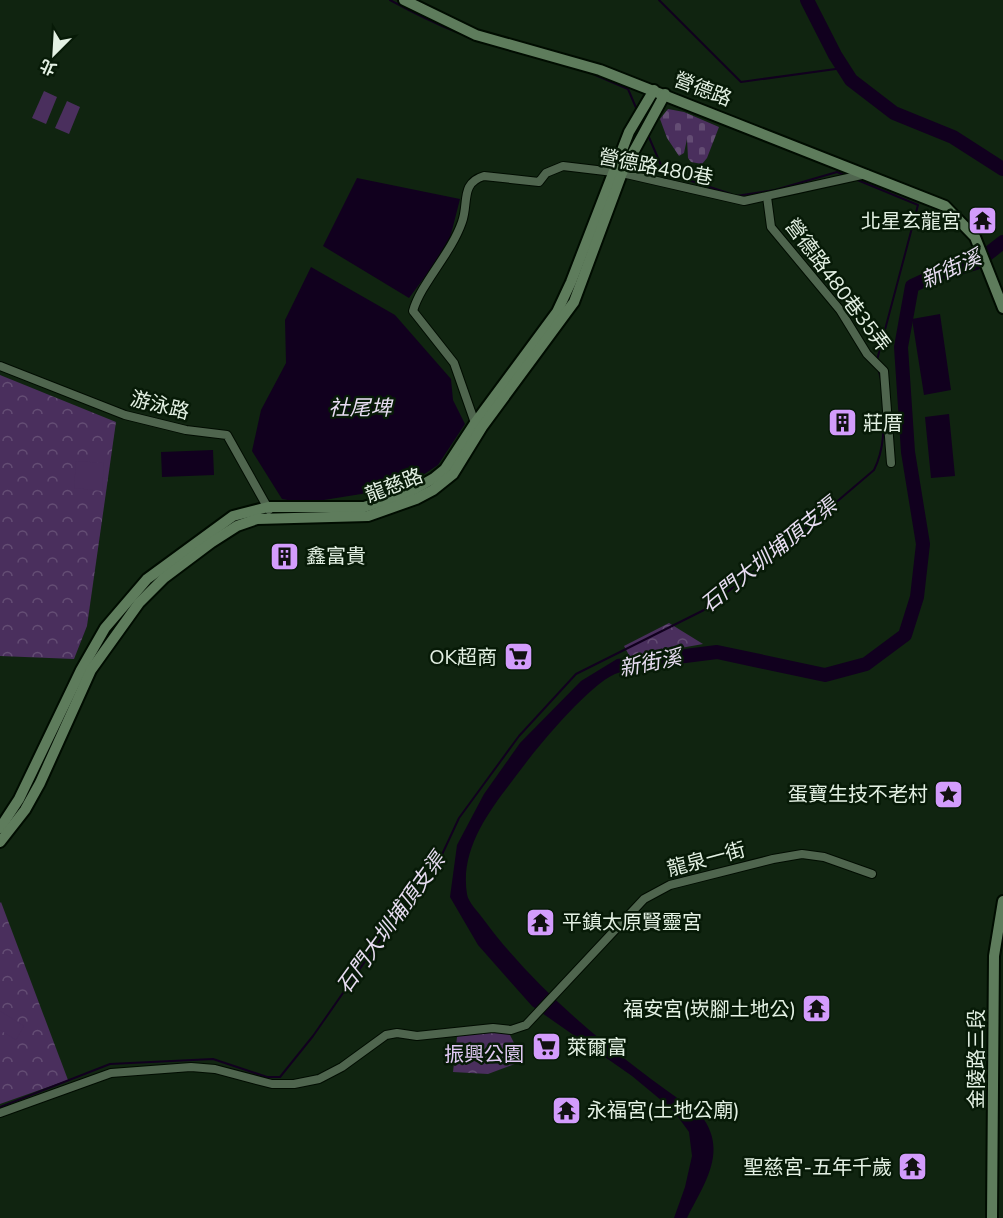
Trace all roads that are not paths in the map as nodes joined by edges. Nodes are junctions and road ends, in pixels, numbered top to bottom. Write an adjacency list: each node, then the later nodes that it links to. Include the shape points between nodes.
1 (404, 0): 2 (street, 營德路, via 490,40 575,61)
2 (660, 92): 3 (street, 龍慈路); 4 (street, 營德路)
3 (617, 173): 5 (street, 營德路480巷, via 744,201); 8 (street, 龍慈路, via 574,302); 8 (street, 營德路480巷, via 563,166 546,173 539,182 484,176 469,185 463,220 447,256 413,311 454,363)
4 (869, 174): 5 (street, 營德路480巷); 6 (street, 營德路, via 945,206 975,237)
5 (767, 197): 9 (street, 營德路480巷35弄, via 771,227 840,310 867,354 884,371)
6 (1002, 301)
7 (0, 366): 10 (street, 游泳路, via 124,415 227,435)
8 (478, 425): 10 (street, 龍慈路, via 453,474 410,501 368,516)
9 (891, 463)
10 (269, 512): 11 (street, 龍慈路)
11 (195, 547): 12 (street, 龍慈路, via 147,579 105,628 19,799); 13 (street, 龍慈路, via 138,603 111,638 91,670 26,810)
12 (0, 828)
13 (0, 843)
14 (872, 874): 16 (street, 龍泉一街, via 824,857 802,854 670,885 644,899 526,1025 511,1030 386,1035 319,1079 294,1084 272,1084 216,1069 111,1072)
15 (1003, 901): 17 (street, 金陵路三段, via 994,956)
16 (0, 1113)
17 (998, 1160): 18 (street, 金陵路三段)
18 (992, 1218)

